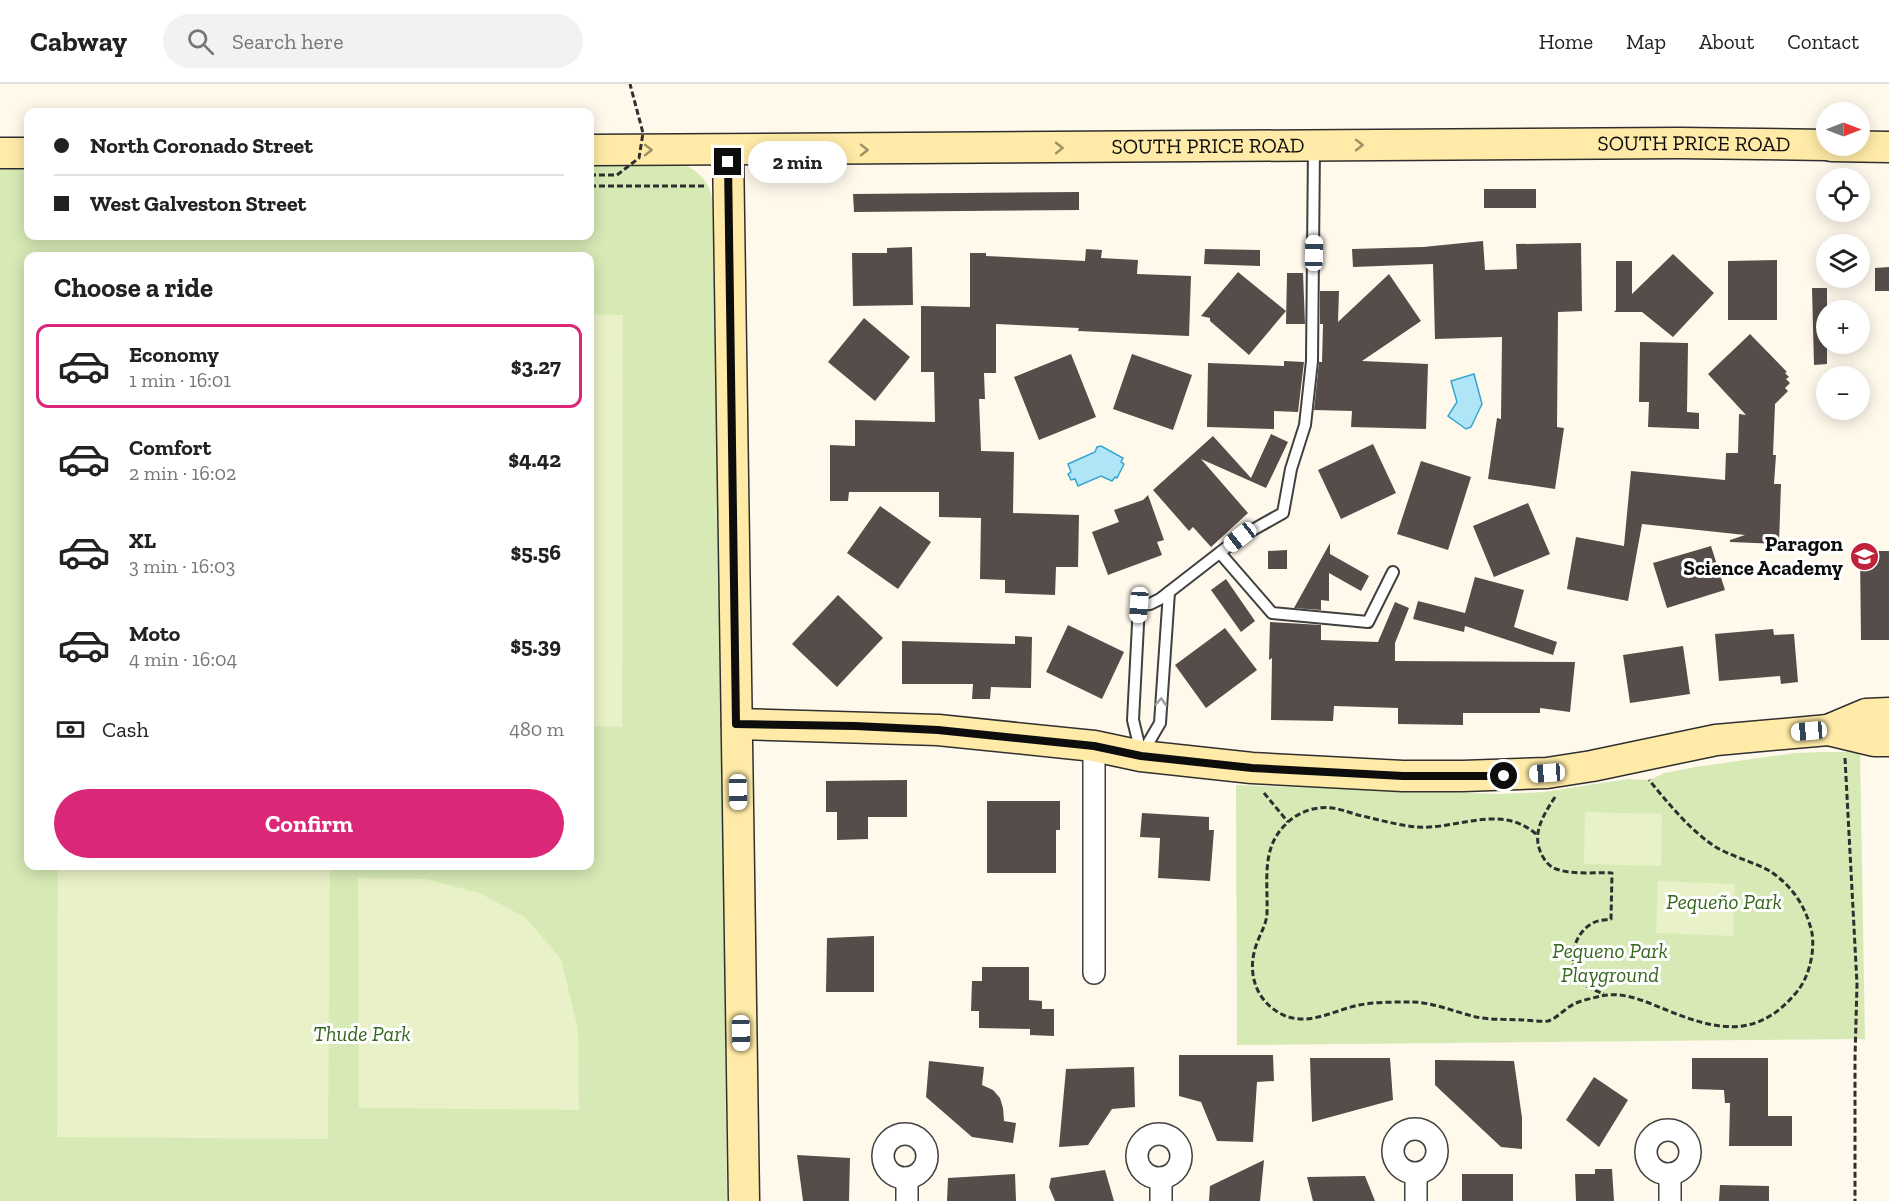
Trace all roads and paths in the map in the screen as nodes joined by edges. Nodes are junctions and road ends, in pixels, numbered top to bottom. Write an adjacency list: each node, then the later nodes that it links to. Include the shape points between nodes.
1 (630, 84): 10 (path, bridge, via 643,133 639,158 617,175)
2 (1314, 145): 3 (street, SOUTH PRICE ROAD, one-way to 3); 7 (street, SOUTH PRICE ROAD, one-way to 2); 13 (lane, via 1312,361 1305,425 1283,513)
3 (1816, 146)
4 (1870, 147): 5 (street)
5 (1889, 147)
6 (594, 150): 7 (street, SOUTH PRICE ROAD, one-way to 7)
7 (728, 150): 17 (street)
8 (0, 153): 9 (street)
9 (24, 153)
10 (594, 175)
11 (594, 186): 12 (path)
12 (689, 186)
13 (1220, 553): 14 (lane, via 1272,613 1368,622); 15 (lane)
14 (1393, 572)
15 (1169, 592): 21 (lane, one-way to 15, via 1160,723); 21 (lane, via 1150,604 1139,605 1133,720)
16 (1889, 713): 19 (street, via 1866,714)
17 (736, 724): 20 (street, via 938,730); 33 (street)
18 (1889, 741): 19 (street)
19 (1836, 742): 21 (street, via 1716,740 1592,766 1504,776 1307,772); 38 (path, via 1857,984)
20 (1094, 746): 21 (street); 27 (street)
21 (1141, 756)
22 (1660, 778): 23 (path)
23 (1649, 780): 24 (path); 28 (path, via 1675,811 1713,845 1769,871 1790,887 1806,910 1813,936 1811,963 1800,989 1782,1009 1759,1023 1732,1028 1705,1024 1638,998)
24 (1644, 781)
25 (1558, 794): 26 (path)
26 (1536, 834): 28 (path, via 1538,848 1554,868 1612,873 1611,919 1591,924 1580,935 1574,951 1579,979 1588,988); 28 (path, via 1528,826 1495,818 1417,827 1339,808 1320,807 1302,813 1286,823 1267,856 1267,920 1252,957 1258,993 1270,1007 1304,1020 1359,1005 1415,1001 1480,1018 1548,1021 1575,1003)
27 (1094, 973)
28 (1606, 995)
29 (1416, 1174): 36 (street)
30 (1670, 1174): 37 (street)
31 (907, 1178): 34 (street)
32 (1161, 1178): 35 (street)
33 (744, 1201)
34 (907, 1201)
35 (1161, 1201)
36 (1416, 1201)
37 (1670, 1201)
38 (1855, 1201)

